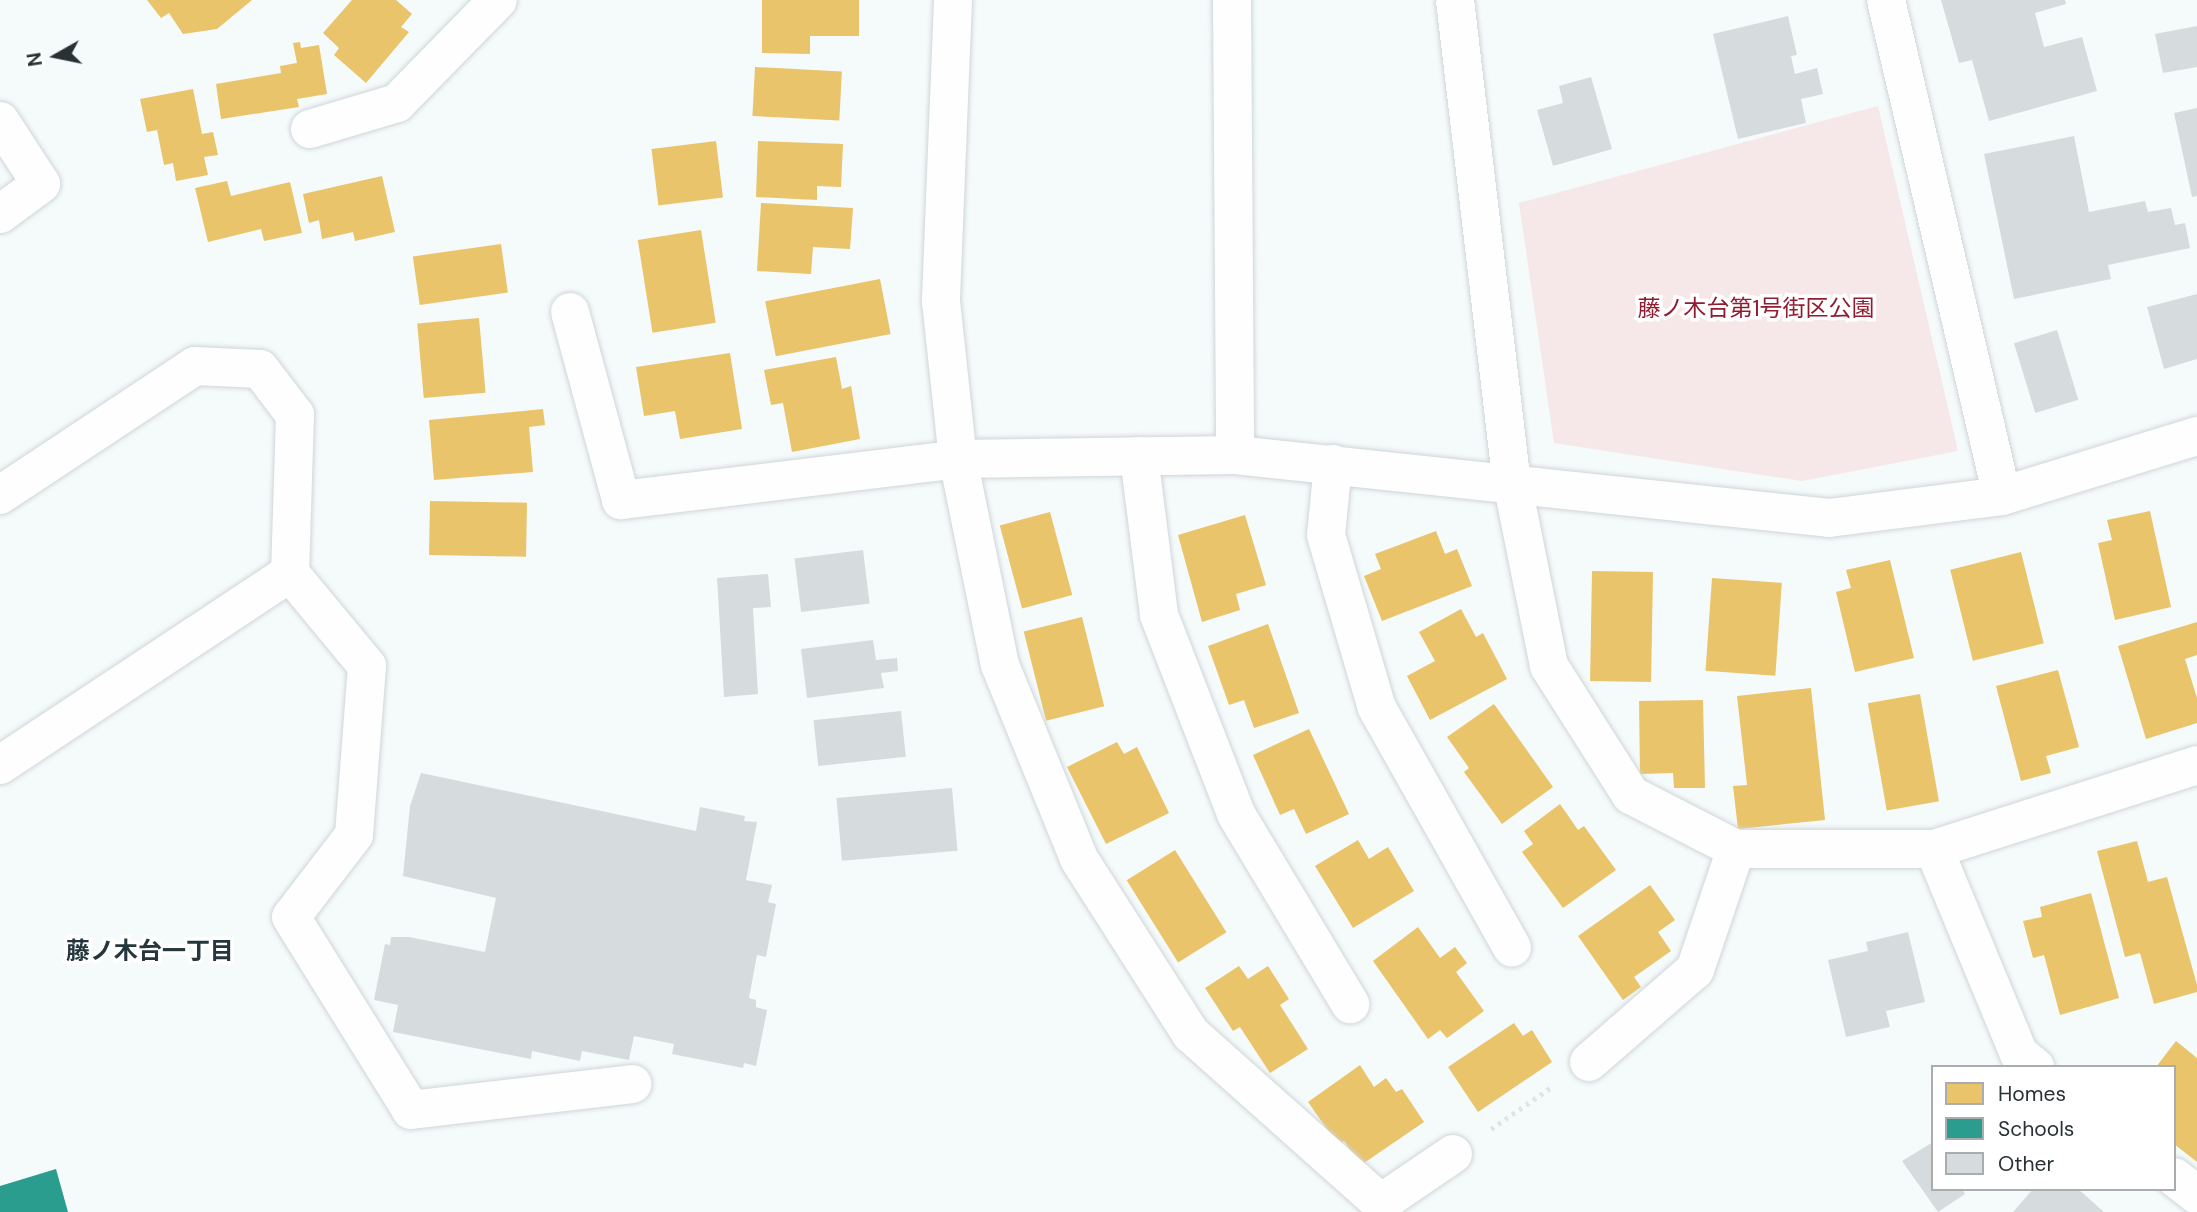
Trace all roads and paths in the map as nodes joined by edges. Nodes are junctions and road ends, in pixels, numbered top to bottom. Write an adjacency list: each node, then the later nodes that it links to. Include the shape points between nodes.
1 (498, 0): 7 (street, via 397,103)
2 (953, 0): 13 (street, via 941,301)
3 (1232, 0): 11 (street)
4 (1455, 0): 15 (street)
5 (1886, 0): 17 (street)
6 (0, 121): 8 (street, via 41,184)
7 (310, 129)
8 (0, 214)
9 (570, 312): 13 (street, via 621,500)
10 (2197, 436): 17 (street)
11 (1235, 455): 12 (street); 14 (street)
12 (1139, 456): 13 (street); 24 (street, via 1159,615 1236,814)
13 (958, 459): 31 (street, via 1000,665 1079,859 1191,1034)
14 (1334, 464): 15 (street); 23 (street, via 1326,535 1377,708)
15 (1512, 482): 17 (street, via 1829,518); 21 (street, via 1549,666 1631,795)
16 (0, 495): 18 (street, via 195,366 260,369 295,415)
17 (2002, 496)
18 (290, 573): 19 (street); 27 (street, via 367,666 355,835 291,917 411,1110)
19 (0, 765)
20 (2197, 765): 22 (street)
21 (1736, 849): 22 (street); 25 (street, via 1695,970)
22 (1934, 849): 26 (street, via 2019,1054)
23 (1512, 948)
24 (1350, 1004)
25 (1589, 1062): 28 (path)
26 (2033, 1065)
27 (632, 1084)
28 (1453, 1154): 31 (street)
29 (2176, 1179): 30 (street)
30 (2197, 1195)
31 (1381, 1207)

